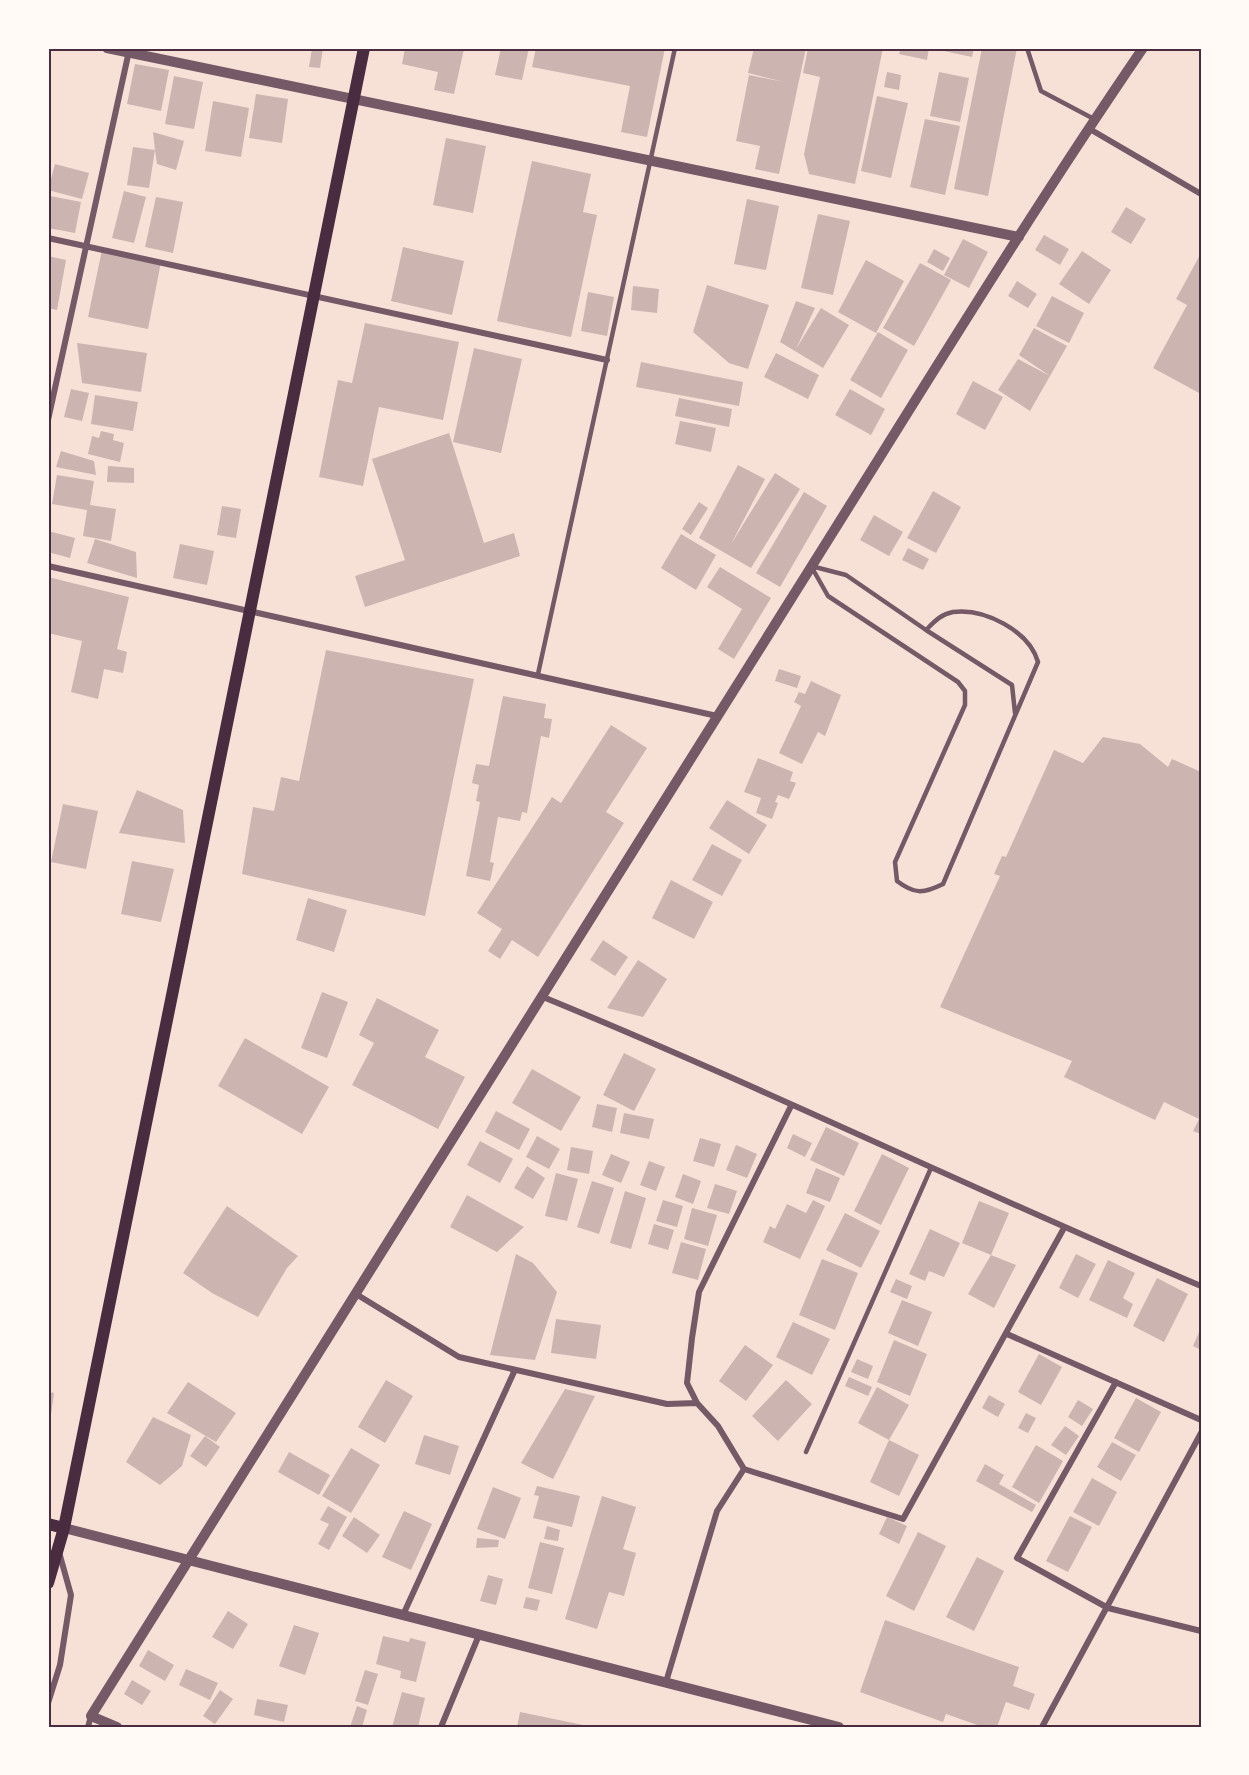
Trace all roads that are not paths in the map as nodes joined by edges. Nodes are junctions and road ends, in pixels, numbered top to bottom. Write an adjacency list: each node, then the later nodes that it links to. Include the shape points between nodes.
1 (107, 48): 6 (street)
2 (364, 48): 7 (main road)
3 (675, 48): 9 (lane)
4 (1027, 48): 8 (lane, via 1041,91)
5 (1143, 48): 8 (street)
6 (129, 50): 7 (street); 13 (street)
7 (354, 98): 9 (street); 14 (main road)
8 (1091, 124): 10 (street); 11 (street)
9 (650, 161): 11 (street); 15 (lane)
10 (1201, 194)
11 (1019, 237): 18 (street)
12 (48, 238): 13 (street)
13 (86, 246): 14 (street); 16 (street)
14 (314, 295): 15 (street); 19 (main road)
15 (607, 360): 21 (lane)
16 (48, 420)
17 (48, 566): 19 (street)
18 (811, 566): 20 (lane, via 846,576); 22 (lane, via 828,596 958,682 965,691 965,705 895,862 897,881 912,892 927,892 943,884); 23 (street)
19 (249, 611): 21 (street); 39 (main road)
20 (926, 630): 22 (lane, via 1012,685); 22 (lane, via 940,617 954,612 984,616 1020,633 1038,662)
21 (538, 674): 23 (street)
22 (1015, 714)
23 (717, 716): 24 (street)
24 (543, 997): 25 (street, via 683,1054); 29 (street)
25 (791, 1106): 26 (street); 33 (street, via 699,1292 687,1383)
26 (931, 1168): 27 (street); 36 (lane)
27 (1064, 1228): 28 (street); 30 (street)
28 (1201, 1286)
29 (356, 1294): 31 (street, via 459,1357); 42 (street)
30 (1007, 1334): 32 (street); 37 (street, via 903,1519)
31 (514, 1372): 33 (street, via 667,1404); 45 (street)
32 (1116, 1382): 34 (street); 44 (street, via 1017,1558)
33 (697, 1403): 37 (street, via 718,1426)
34 (1201, 1420)
35 (1201, 1433): 44 (street)
36 (806, 1452)
37 (744, 1469): 48 (street, via 717,1511)
38 (48, 1524): 39 (main road)
39 (64, 1528): 40 (main road); 42 (street)
40 (58, 1550): 41 (street); 43 (main road); 49 (street, via 71,1595 60,1665)
41 (48, 1560)
42 (189, 1562): 45 (street); 50 (street)
43 (48, 1583)
44 (1108, 1608): 46 (street); 54 (street)
45 (403, 1615): 47 (street)
46 (1201, 1631)
47 (479, 1635): 48 (street); 52 (street)
48 (666, 1682): 53 (street)
49 (48, 1703)
50 (89, 1721): 51 (street)
51 (117, 1727)
52 (441, 1727)
53 (839, 1727)
54 (1042, 1727)

